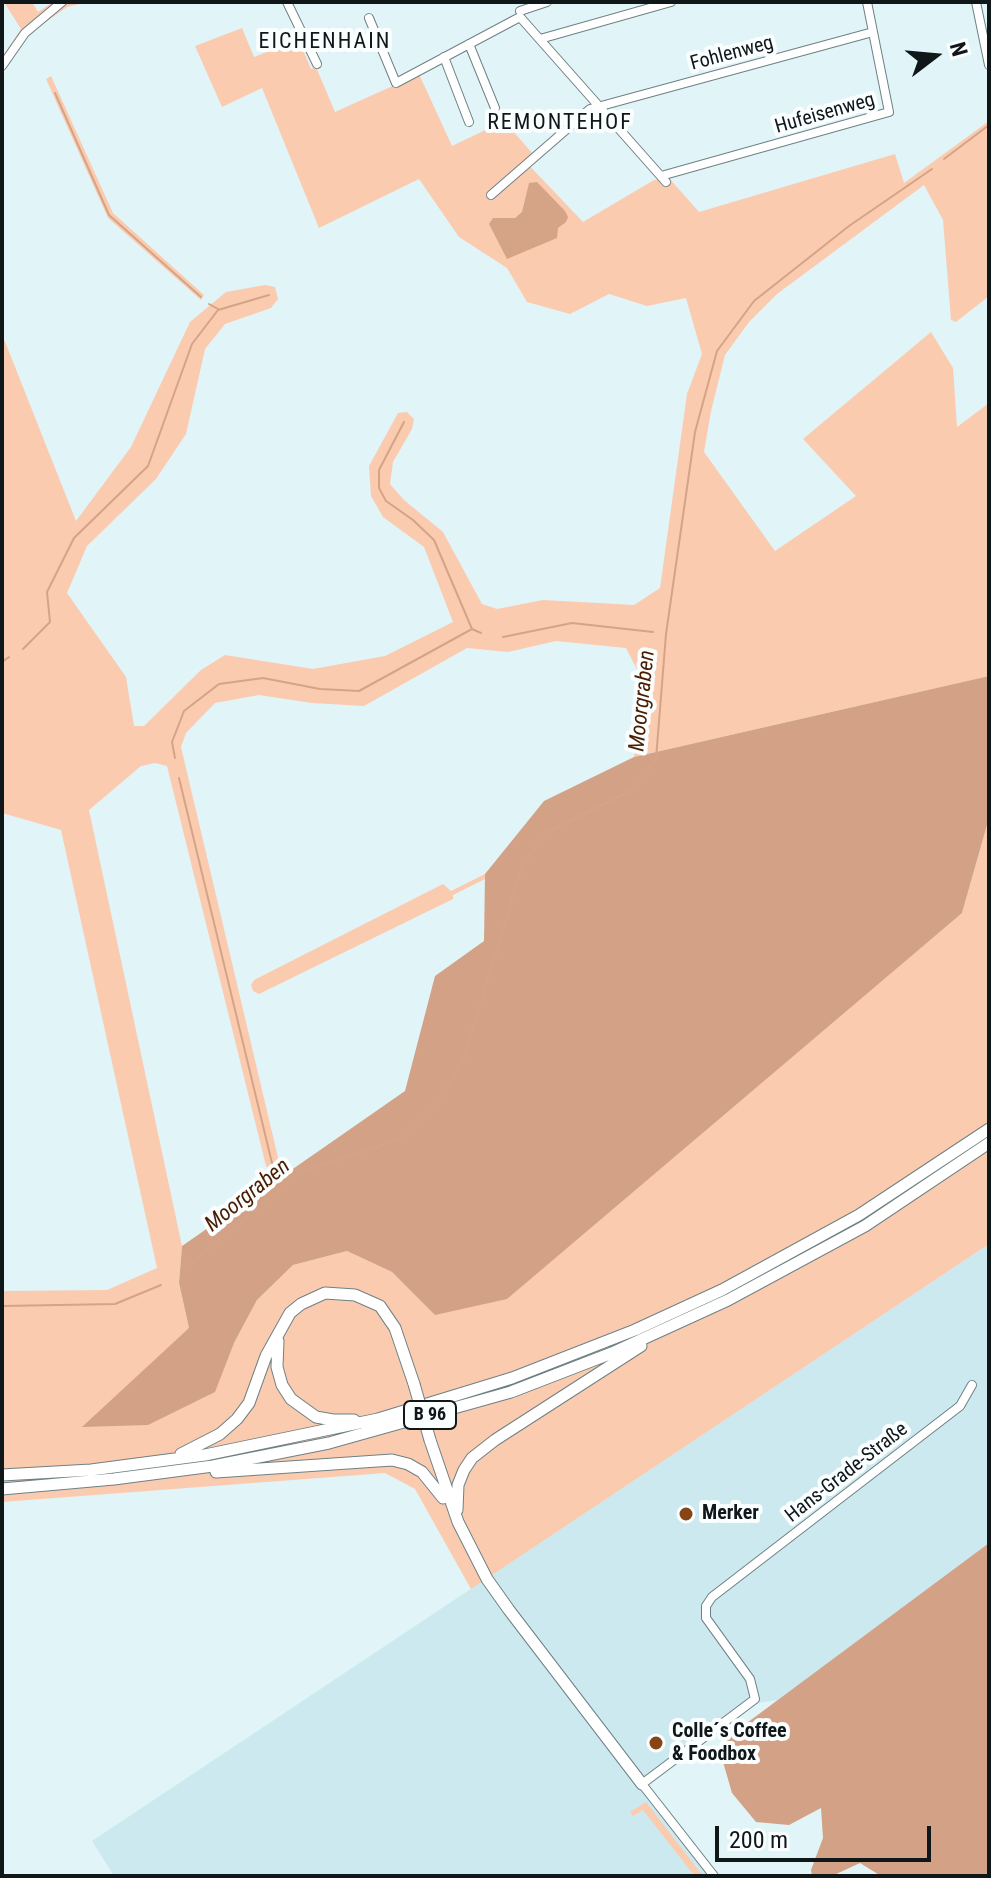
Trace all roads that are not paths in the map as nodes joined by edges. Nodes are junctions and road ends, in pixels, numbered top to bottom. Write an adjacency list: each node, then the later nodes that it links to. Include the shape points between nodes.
1 (62, 2): 16 (street, via 25,33)
2 (287, 2): 14 (street)
3 (547, 2): 8 (street)
4 (671, 2): 11 (street)
5 (867, 2): 10 (street, Hufeisenweg)
6 (976, 4): 7 (street); 15 (street)
7 (989, 4)
8 (520, 10): 11 (street); 12 (street)
9 (369, 18): 13 (street, via 396,83)
10 (873, 32): 17 (street, Fohlenweg); 17 (street, Hufeisenweg, via 889,112 664,179)
11 (540, 39): 17 (street)
12 (469, 44): 13 (street); 18 (street)
13 (444, 57): 19 (street)
14 (317, 64)
15 (989, 65)
16 (2, 66)
17 (599, 106): 20 (street)
18 (495, 108)
19 (469, 122)
20 (491, 195)
21 (989, 1129): 26 (highway, B 96, via 859,1215 722,1290 537,1369)
22 (989, 1143): 24 (highway, B 96, via 865,1226)
23 (281, 1326): 26 (highway, via 277,1367 291,1399 316,1417); 27 (highway, via 237,1419 201,1446); 31 (highway, bridge, via 301,1304 325,1293 368,1299 380,1306 395,1328)
24 (668, 1329): 28 (highway, B 96, via 511,1392 329,1443); 31 (highway, via 472,1458 458,1485)
25 (972, 1385): 32 (street, Hans-Grade-Straße, via 960,1406 712,1597 706,1618 750,1679 755,1699)
26 (378, 1419): 27 (highway, B 96)
27 (166, 1460): 29 (highway, B 96)
28 (184, 1470): 30 (highway, B 96); 31 (highway, via 392,1460 430,1478)
29 (2, 1475)
30 (2, 1489)
31 (458, 1522): 32 (highway, via 487,1579)
32 (642, 1784): 33 (street)
33 (714, 1876)

